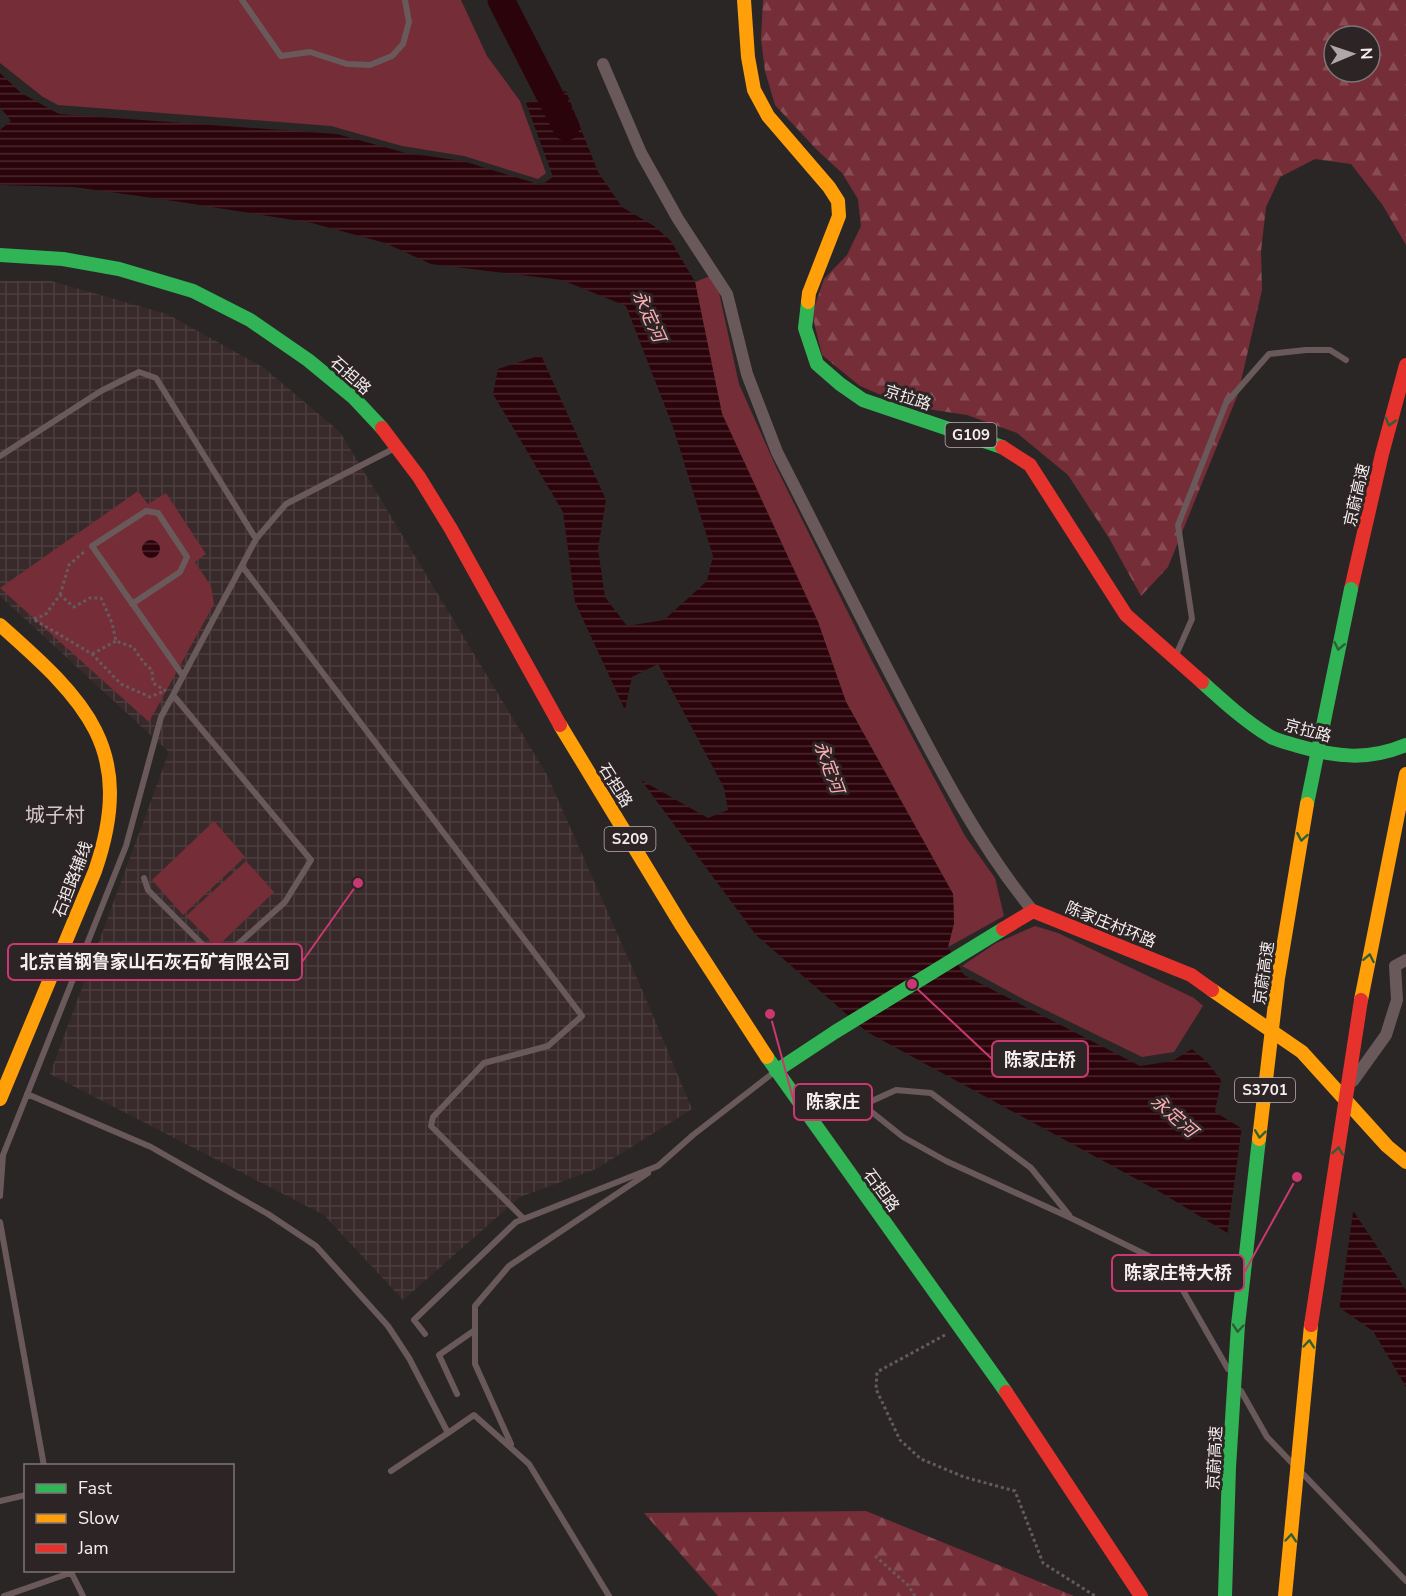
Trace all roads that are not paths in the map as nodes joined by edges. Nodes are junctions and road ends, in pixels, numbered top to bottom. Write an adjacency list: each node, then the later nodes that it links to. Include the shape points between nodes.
1 (242, 0): 2 (lane, via 281,56 310,52 347,64 370,65 392,56 403,44 409,22)
2 (405, 0)
3 (744, 0): 14 (main road, 京拉路 / G109, via 754,90 768,116 838,201 839,216 809,293 805,328 817,364 863,400 999,445 1030,465 1126,615)
4 (603, 64): 20 (street, via 641,153 727,294 747,374 766,426 855,607 941,773 1008,880)
5 (0, 255): 8 (main road, 石担路 / S209, via 63,259 193,291 250,320 308,360 353,397)
6 (1347, 360): 14 (lane, via 1330,350 1269,354 1226,403 1178,525 1192,619)
7 (1406, 365): 49 (main road, 京蔚高速 / S3701, one-way to 49, bridge, via 1382,454 1312,777 1278,978 1238,1325)
8 (398, 447): 10 (lane, via 286,504); 22 (main road, 石担路 / S209, via 451,529 549,708)
9 (0, 456): 10 (lane, via 101,391 139,372 156,378)
10 (256, 539): 11 (lane)
11 (242, 566): 15 (lane); 32 (lane, via 582,1016 548,1046 484,1063 433,1117 431,1126)
12 (132, 604): 12 (lane, via 92,546 146,510 158,513 187,557 180,572); 15 (lane)
13 (0, 625): 25 (main road, 石担路辅线, via 59,678 87,714 103,749 111,804 106,837 91,882)
14 (1174, 658): 17 (main road, 京拉路 / G109, via 1234,711 1273,738 1322,753 1363,757)
15 (183, 676): 16 (lane)
16 (173, 695): 19 (lane, via 311,860 285,902 219,961 148,890); 23 (lane, via 161,717 126,846)
17 (1406, 745)
18 (1406, 774): 50 (main road, one-way to 18, bridge, via 1311,1328 1363,986)
19 (144, 878)
20 (1033, 911): 22 (main road); 24 (main road, 陈家庄村环路, via 1191,975 1302,1052)
21 (1406, 960): 24 (street, via 1395,966 1396,1000 1386,1035)
22 (776, 1071): 27 (main road, 石担路 / S209); 29 (lane)
23 (27, 1094): 30 (lane, via 3,1155); 37 (lane, via 151,1148 268,1214 316,1246 388,1326)
24 (1341, 1095): 28 (main road, 陈家庄村环路)
25 (0, 1099)
26 (863, 1105): 27 (lane, via 834,1107); 31 (lane, via 903,1137 946,1161); 31 (lane, via 896,1090 931,1093 1031,1168)
27 (809, 1117): 48 (main road, 石担路 / S209, via 1014,1403)
28 (1406, 1162)
29 (658, 1166): 32 (lane); 34 (lane, via 509,1266 475,1306)
30 (0, 1196)
31 (1071, 1218): 44 (lane, via 1169,1266 1267,1437)
32 (524, 1219): 35 (lane, via 516,1222 414,1320)
33 (0, 1222): 39 (lane)
34 (475, 1330): 36 (lane, via 439,1354); 38 (lane, via 476,1364)
35 (425, 1334)
36 (457, 1394)
37 (448, 1433): 38 (lane, via 474,1414); 40 (lane)
38 (512, 1447): 47 (lane, via 529,1464)
39 (44, 1464)
40 (391, 1471)
41 (24, 1495): 42 (lane)
42 (0, 1501)
43 (70, 1572): 45 (lane); 46 (lane)
44 (1406, 1581)
45 (4, 1596)
46 (83, 1596)
47 (609, 1596)
48 (1141, 1596)
49 (1225, 1596)
50 (1285, 1596)

